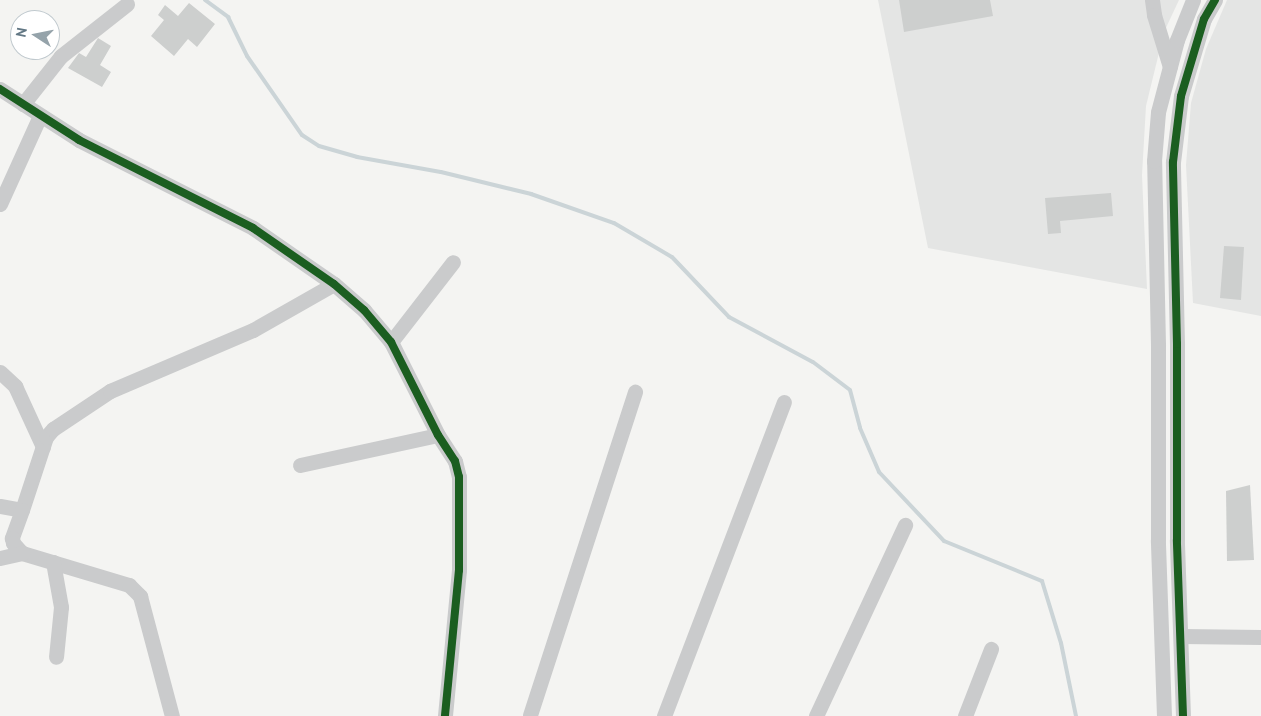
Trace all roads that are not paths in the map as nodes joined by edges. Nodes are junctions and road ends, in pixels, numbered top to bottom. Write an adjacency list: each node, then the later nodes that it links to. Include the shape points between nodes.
1 (1152, 0): 5 (street)
2 (1193, 0): 5 (street)
3 (1215, 0): 7 (street, via 1204,19)
4 (127, 4): 8 (street, via 57,59)
5 (1170, 67): 7 (street); 37 (street, via 1158,112 1154,161 1158,540)
6 (0, 89): 8 (street)
7 (1181, 96): 26 (street, via 1173,162 1177,540)
8 (23, 104): 9 (street)
9 (40, 116): 10 (street); 12 (street, via 79,140 253,228)
10 (0, 204)
11 (453, 262): 13 (street)
12 (334, 284): 13 (street, via 364,310); 18 (street, via 253,330 110,390 54,429)
13 (391, 342): 17 (street)
14 (0, 372): 18 (street, via 15,386)
15 (635, 392): 33 (street)
16 (784, 402): 34 (street)
17 (438, 435): 19 (street); 31 (street, via 455,461 460,478 459,570)
18 (43, 446): 21 (street)
19 (300, 465)
20 (0, 506): 21 (street)
21 (22, 510): 23 (street, via 12,538)
22 (905, 524): 35 (street)
23 (22, 553): 24 (street); 25 (street)
24 (0, 558)
25 (53, 562): 29 (street, via 61,607); 30 (street, via 129,585 135,590 143,604)
26 (1182, 636): 27 (street); 38 (street)
27 (1261, 637)
28 (992, 649): 36 (street)
29 (56, 657)
30 (172, 716)
31 (444, 716)
32 (522, 716): 33 (street)
33 (532, 716)
34 (664, 716)
35 (816, 716)
36 (965, 716)
37 (1164, 716)
38 (1183, 716)

